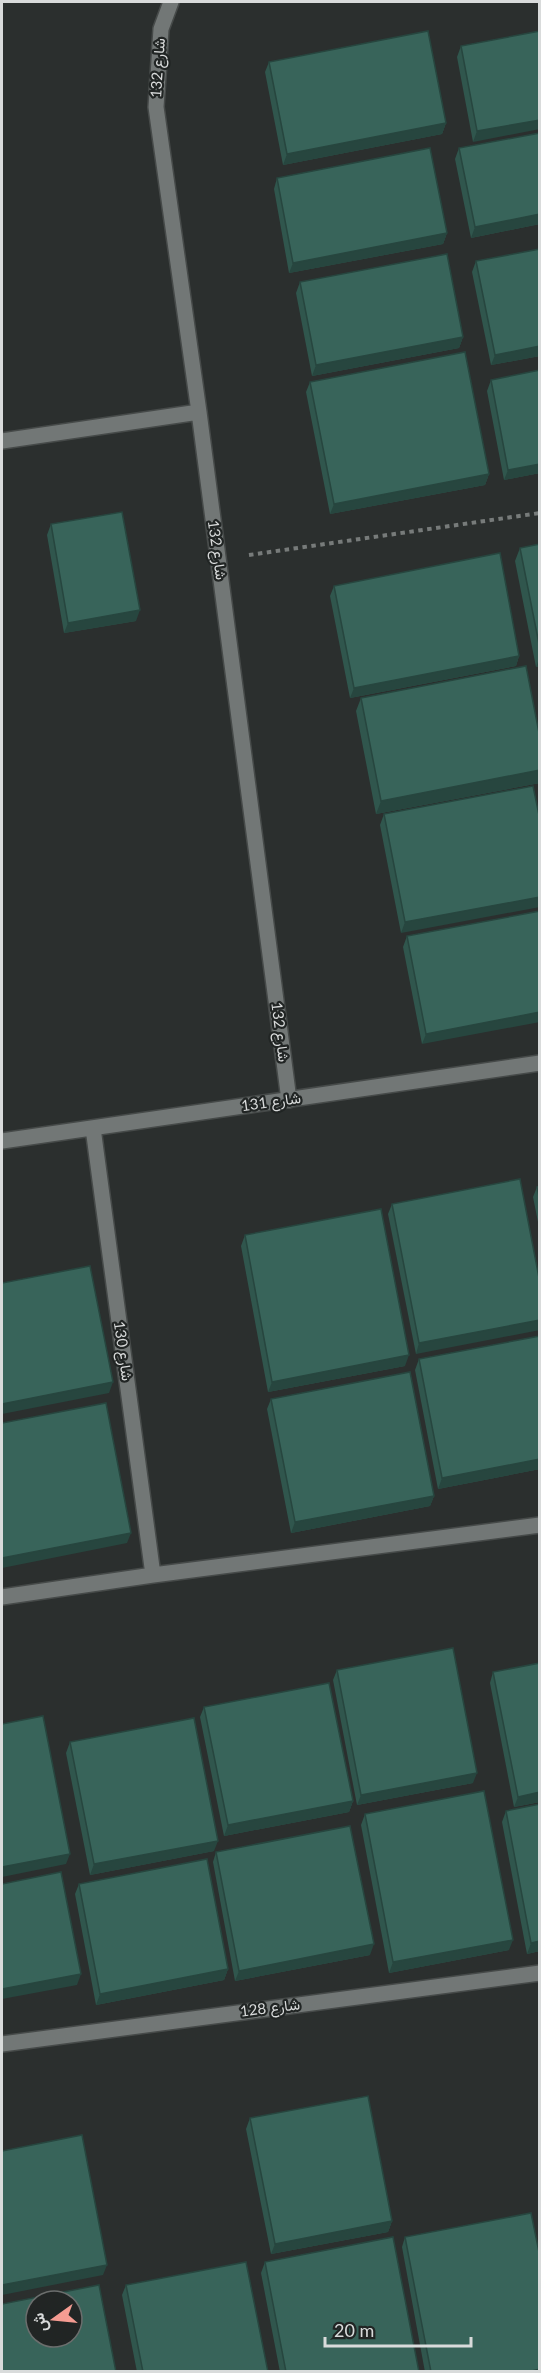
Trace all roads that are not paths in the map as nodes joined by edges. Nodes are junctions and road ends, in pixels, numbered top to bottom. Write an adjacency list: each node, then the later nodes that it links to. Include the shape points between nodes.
1 (171, 2): 2 (street, شارع 132, via 161,29 156,107)
2 (199, 412): 3 (street); 5 (street, شارع 132)
3 (2, 441)
4 (540, 1063): 5 (street, شارع 131)
5 (289, 1100): 6 (street, شارع 131)
6 (93, 1128): 7 (street, شارع 131); 9 (street, شارع 130)
7 (2, 1141)
8 (540, 1525): 9 (street)
9 (153, 1575): 10 (street)
10 (2, 1597)
11 (540, 1973): 12 (street, شارع 128)
12 (2, 2044)

